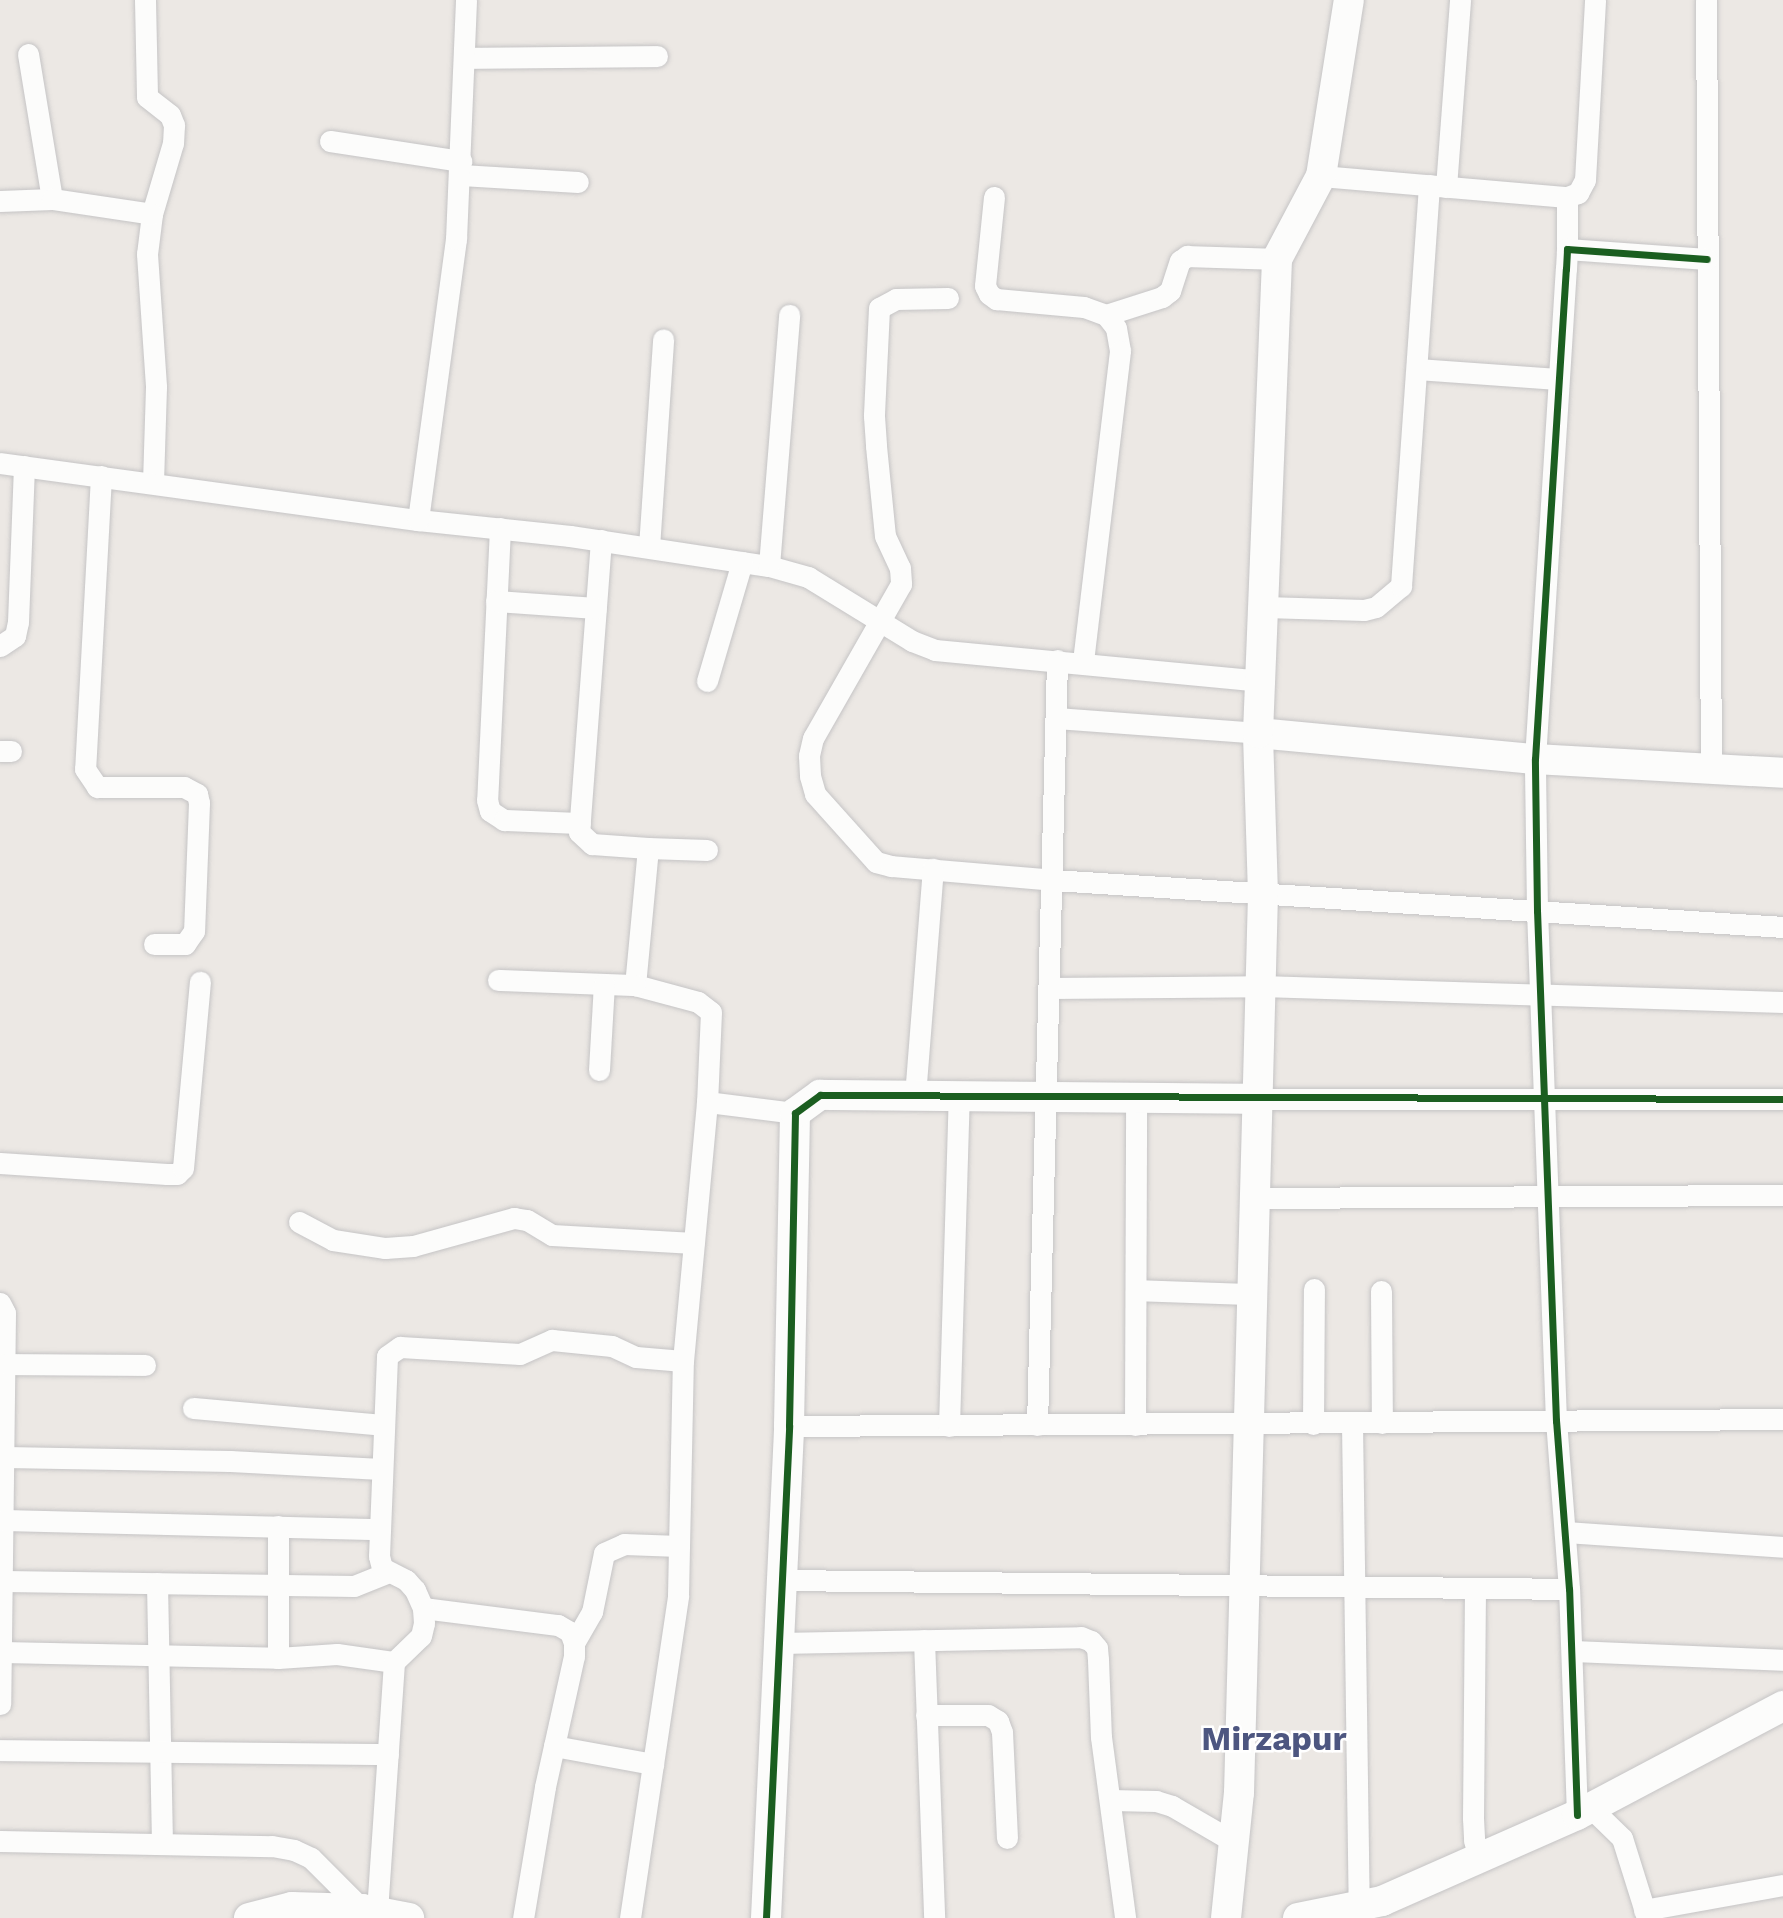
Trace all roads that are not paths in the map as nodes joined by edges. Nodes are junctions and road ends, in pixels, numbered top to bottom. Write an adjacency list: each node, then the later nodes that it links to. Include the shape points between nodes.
1 (145, 0): 19 (street, via 147,97 170,115 174,125)
2 (466, 0): 9 (street)
3 (1349, 0): 12 (street)
4 (1460, 0): 14 (street)
5 (1595, 0): 16 (street, via 1584,188)
6 (1706, 0): 22 (street)
7 (28, 54): 17 (street)
8 (657, 56): 9 (street)
9 (465, 58): 11 (street)
10 (330, 141): 11 (street)
11 (461, 168): 13 (street); 33 (street, via 456,239)
12 (1321, 176): 14 (street); 21 (street)
13 (579, 182)
14 (1437, 186): 16 (street); 27 (street)
15 (994, 197): 25 (street, via 985,286 989,294 996,299 1084,307)
16 (1567, 197): 20 (street)
17 (52, 200): 18 (street); 19 (street)
18 (0, 203)
19 (152, 214): 32 (street, via 146,278 155,375)
20 (1567, 249): 22 (street); 28 (street)
21 (1277, 259): 25 (street, via 1187,256 1180,261 1170,291 1162,297); 40 (street)
22 (1707, 259): 51 (street)
23 (948, 298): 42 (street, via 896,299 879,307 876,446 885,536 902,576)
24 (789, 315): 38 (street)
25 (1106, 315): 45 (street, via 1116,328 1119,351)
26 (663, 339): 36 (street)
27 (1417, 369): 28 (street); 40 (street, via 1401,586 1376,607 1364,610)
28 (1558, 379): 50 (street)
29 (0, 463): 30 (street)
30 (24, 466): 31 (street); 43 (street, via 18,622 15,636)
31 (101, 476): 32 (street); 61 (street, via 85,769 97,787 184,787 197,794 199,803 194,931 185,944)
32 (153, 482): 33 (street)
33 (418, 520): 34 (street)
34 (500, 528): 35 (street); 39 (street)
35 (601, 540): 36 (street); 41 (street)
36 (649, 547): 37 (street)
37 (742, 562): 38 (street); 46 (street)
38 (769, 566): 42 (street, via 808,577)
39 (496, 601): 41 (street); 53 (street, via 490,811 504,820)
40 (1265, 607): 47 (street)
41 (596, 608): 53 (street)
42 (880, 621): 44 (street, via 935,650); 56 (street, via 813,738 810,776 815,794 876,862)
43 (0, 646)
44 (1057, 660): 45 (street); 48 (street)
45 (1083, 662): 47 (street)
46 (708, 681)
47 (1260, 681): 49 (street)
48 (1056, 718): 49 (street); 57 (street)
49 (1258, 733): 50 (street); 58 (street)
50 (1535, 759): 51 (street); 59 (street)
51 (1711, 769): 52 (street)
52 (1783, 773)
53 (580, 823): 54 (street, via 579,832 592,844)
54 (648, 848): 55 (street); 65 (street)
55 (707, 850)
56 (933, 869): 57 (street); 71 (street)
57 (1054, 880): 58 (street); 67 (street)
58 (1263, 894): 59 (street); 66 (street)
59 (1537, 911): 60 (street); 68 (street)
60 (1783, 927)
61 (154, 944)
62 (498, 980): 64 (street)
63 (200, 982): 80 (street, via 183,1168 177,1174)
64 (604, 984): 65 (street); 70 (street)
65 (635, 985): 78 (street, via 698,1002 711,1012)
66 (1261, 986): 67 (street); 68 (street); 76 (street)
67 (1050, 988): 73 (street)
68 (1541, 996): 69 (street); 75 (street)
69 (1783, 1002)
70 (598, 1070)
71 (915, 1096): 72 (street); 79 (street, via 820,1095)
72 (959, 1097): 73 (street); 105 (street)
73 (1047, 1097): 74 (street); 102 (street)
74 (1136, 1098): 76 (street); 87 (street)
75 (1545, 1098): 76 (street); 77 (street); 82 (street)
76 (1259, 1099): 83 (street)
77 (1783, 1099)
78 (707, 1102): 79 (street); 85 (street)
79 (795, 1113): 104 (street)
80 (0, 1163)
81 (1783, 1195): 82 (street)
82 (1548, 1197): 83 (street); 96 (street)
83 (1255, 1198): 89 (street)
84 (299, 1222): 85 (street, via 333,1240 386,1248 413,1247 514,1218 552,1235)
85 (694, 1243): 91 (street)
86 (1314, 1289): 100 (street)
87 (1136, 1290): 89 (street); 103 (street)
88 (1381, 1291): 98 (street)
89 (1252, 1294): 99 (street)
90 (0, 1303): 93 (street, via 5,1314)
91 (683, 1361): 101 (street, via 636,1357 612,1346 552,1340 520,1354 400,1347 387,1356 384,1365); 112 (street)
92 (145, 1365): 93 (street)
93 (3, 1376): 106 (street)
94 (194, 1408): 101 (street)
95 (1783, 1419): 96 (street)
96 (1556, 1421): 98 (street); 111 (street)
97 (1352, 1423): 98 (street); 100 (street); 120 (street)
98 (1382, 1423)
99 (1247, 1424): 100 (street); 103 (street); 119 (street)
100 (1313, 1424)
101 (383, 1425): 107 (street)
102 (1037, 1425): 103 (street); 105 (street)
103 (1135, 1425)
104 (789, 1426): 105 (street); 115 (street)
105 (949, 1426)
106 (5, 1457): 107 (street); 108 (street)
107 (381, 1469): 110 (street)
108 (4, 1520): 109 (street); 116 (street)
109 (278, 1526): 110 (street); 118 (street)
110 (380, 1529): 114 (street, via 379,1556)
111 (1565, 1532): 113 (street); 122 (street)
112 (679, 1546): 125 (street, via 624,1544 604,1553 592,1612); 140 (street, via 678,1595)
113 (1783, 1547)
114 (388, 1572): 118 (street, via 354,1586); 123 (street, via 406,1580)
115 (782, 1580): 119 (street); 126 (street)
116 (4, 1581): 117 (street); 128 (street)
117 (157, 1583): 118 (street); 129 (street)
118 (278, 1585): 130 (street)
119 (1244, 1586): 120 (street); 145 (street, via 1240,1793)
120 (1355, 1587): 121 (street); 149 (street)
121 (1475, 1589): 122 (street); 147 (street, via 1472,1818)
122 (1570, 1590): 127 (street)
123 (423, 1608): 125 (street, via 558,1625 570,1632); 132 (street, via 421,1636)
124 (924, 1640): 126 (street); 135 (street); 141 (street, via 1081,1637 1091,1641 1097,1648 1101,1737)
125 (575, 1643): 136 (street)
126 (779, 1643): 157 (street)
127 (1572, 1651): 131 (street); 142 (street)
128 (2, 1652): 129 (street); 133 (street)
129 (158, 1655): 130 (street); 138 (street)
130 (278, 1658): 132 (street, via 337,1654)
131 (1783, 1660)
132 (394, 1662): 139 (street)
133 (0, 1704)
134 (1783, 1706): 142 (street)
135 (926, 1715): 143 (street, via 988,1715 998,1721); 158 (street)
136 (554, 1746): 140 (street); 155 (street)
137 (0, 1750): 138 (street)
138 (160, 1751): 139 (street); 146 (street)
139 (388, 1754): 150 (street)
140 (653, 1765): 156 (street)
141 (1111, 1800): 145 (street, via 1172,1806); 159 (street)
142 (1584, 1811): 147 (street); 152 (street, via 1622,1838)
143 (1007, 1838)
144 (0, 1840): 146 (street)
145 (1234, 1842): 160 (street)
146 (162, 1844): 150 (street, via 294,1850 311,1858)
147 (1479, 1858): 149 (street, via 1382,1901)
148 (1783, 1885): 152 (street)
149 (1359, 1905): 161 (street)
150 (370, 1910): 151 (street); 154 (street)
151 (293, 1912): 153 (street)
152 (1645, 1914)
153 (249, 1918)
154 (408, 1918)
155 (523, 1918)
156 (630, 1918)
157 (766, 1918)
158 (934, 1918)
159 (1125, 1918)
160 (1226, 1918)
161 (1298, 1918)

